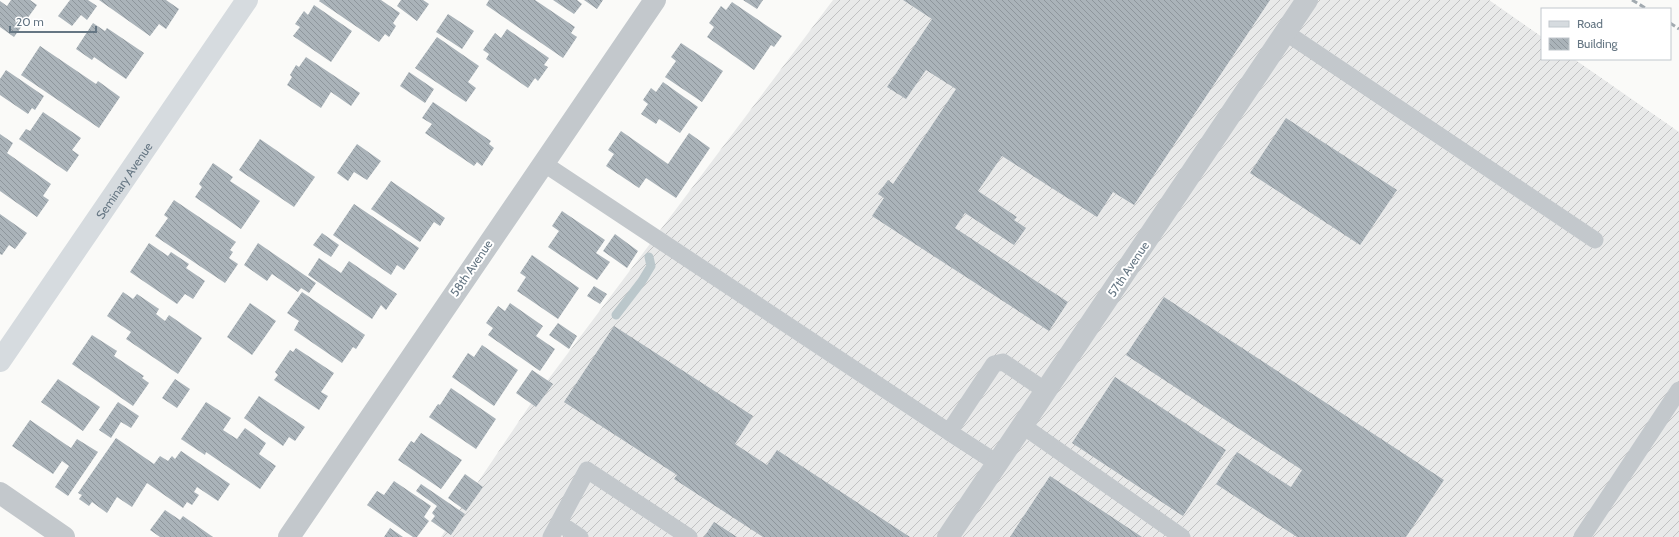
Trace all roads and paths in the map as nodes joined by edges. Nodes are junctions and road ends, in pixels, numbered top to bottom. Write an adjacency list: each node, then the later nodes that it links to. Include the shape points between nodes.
1 (247, 0): 7 (street, Seminary Avenue)
2 (655, 0): 5 (street, 58th Avenue)
3 (1307, 0): 4 (street, 57th Avenue)
4 (1285, 32): 6 (lane); 9 (street, 57th Avenue)
5 (543, 163): 11 (lane); 16 (street, 58th Avenue)
6 (1595, 240)
7 (0, 361)
8 (1679, 390): 21 (lane)
9 (1046, 391): 10 (street, 57th Avenue); 11 (lane, via 1003,362 994,364)
10 (1023, 426): 12 (street, 57th Avenue); 20 (lane)
11 (949, 432): 12 (lane)
12 (997, 463): 19 (street, 57th Avenue)
13 (0, 493): 15 (street)
14 (555, 530): 17 (lane); 18 (lane, via 587,470)
15 (64, 537)
16 (289, 537)
17 (580, 537)
18 (689, 537)
19 (948, 537)
20 (1182, 537)
21 (1582, 537)

